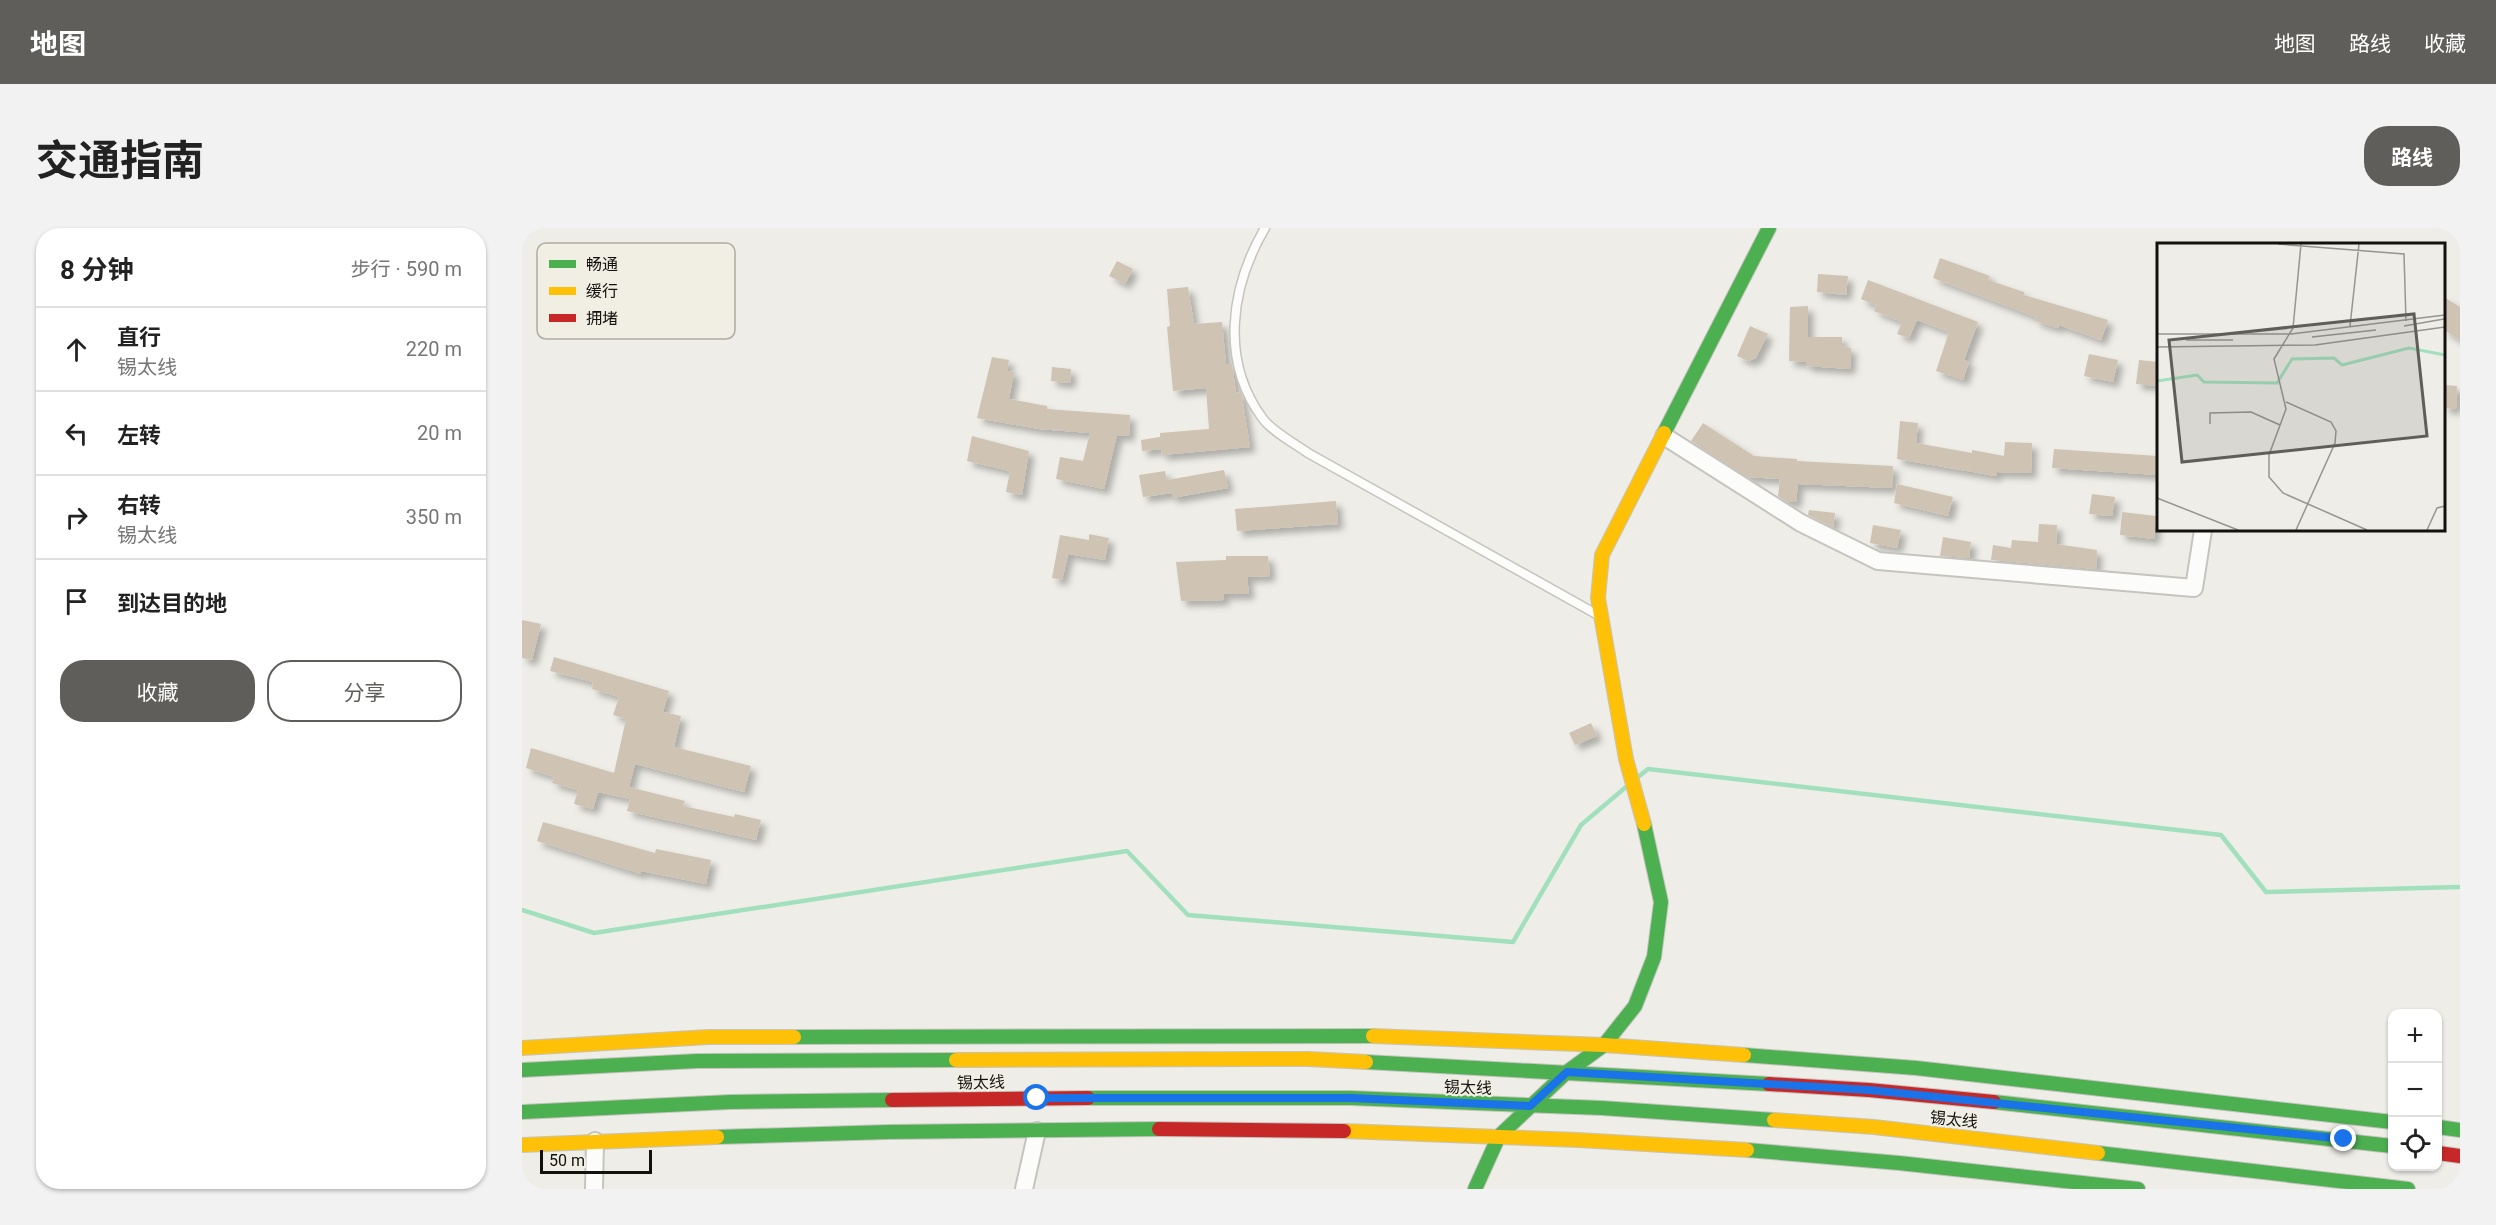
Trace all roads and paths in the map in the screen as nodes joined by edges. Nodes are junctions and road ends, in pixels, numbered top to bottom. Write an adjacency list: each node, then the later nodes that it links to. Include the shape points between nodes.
1 (1264, 228): 5 (lane, via 1250,253 1238,292 1233,345 1243,385 1265,421 1308,453)
2 (1768, 228): 3 (main road)
3 (1664, 436): 4 (street, via 1802,523 1878,561 2194,588); 5 (main road, via 1602,555 1598,598)
4 (2203, 531)
5 (1602, 616): 6 (main road, via 1626,759 1661,902 1654,957 1635,1006)
6 (1604, 1044): 7 (main road, via 1311,1034 709,1037); 9 (main road); 12 (main road, via 1916,1068)
7 (522, 1048)
8 (522, 1070): 9 (main road, 锡太线, via 697,1061 1308,1059)
9 (1567, 1072): 10 (main road); 19 (main road, 锡太线, via 1869,1090)
10 (1530, 1106): 11 (main road, 锡太线, via 1351,1098 1037,1098 730,1102); 16 (main road); 26 (main road, 锡太线, via 1874,1127)
11 (522, 1112)
12 (2388, 1122)
13 (2442, 1128): 14 (main road)
14 (2460, 1130)
15 (1037, 1131): 16 (main road, via 1338,1131); 17 (main road); 23 (street)
16 (1499, 1136): 24 (main road); 25 (main road, via 1871,1160)
17 (595, 1141): 18 (main road); 22 (street)
18 (522, 1145)
19 (2388, 1146)
20 (2442, 1154): 21 (main road)
21 (2460, 1156)
22 (594, 1189)
23 (1024, 1189)
24 (1475, 1189)
25 (2138, 1189)
26 (2408, 1189)

